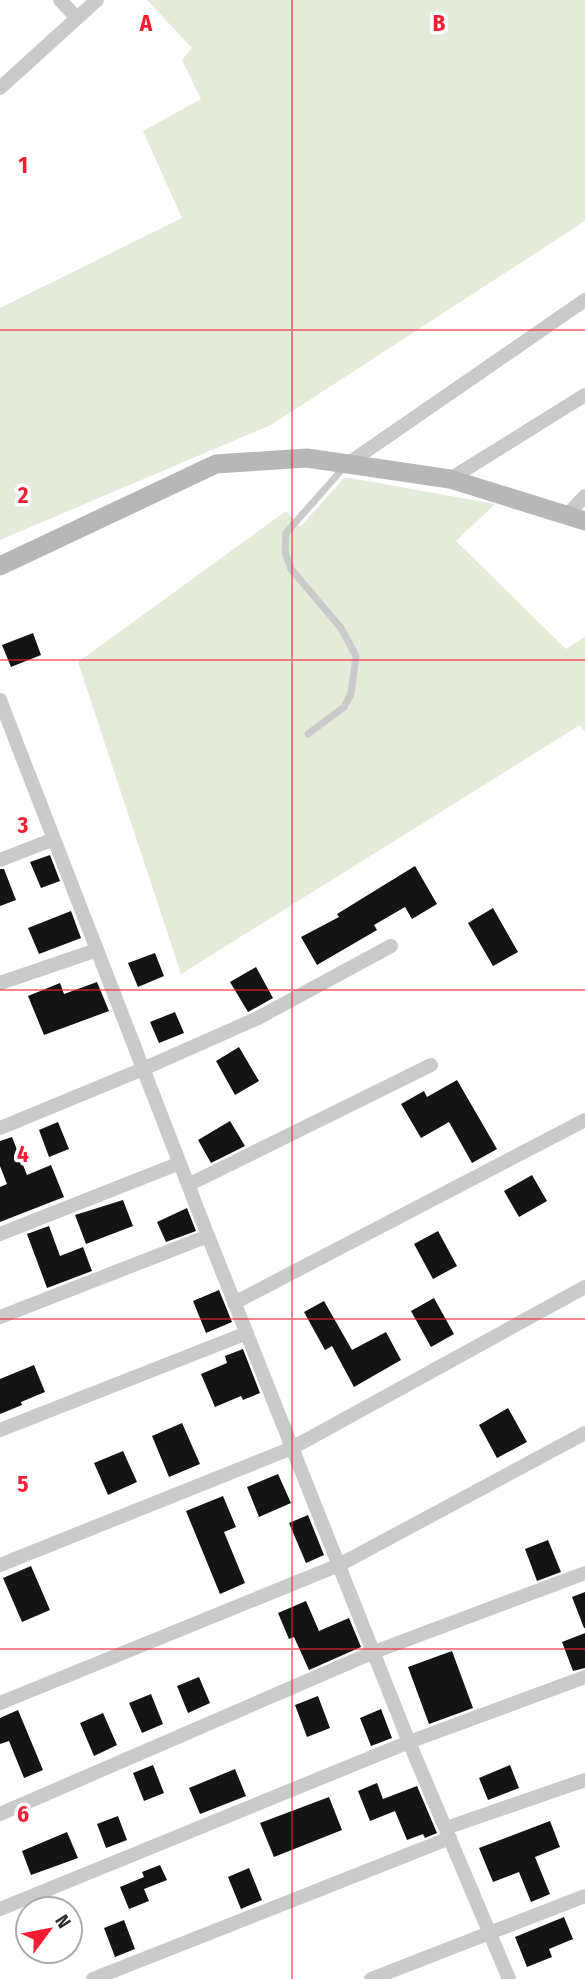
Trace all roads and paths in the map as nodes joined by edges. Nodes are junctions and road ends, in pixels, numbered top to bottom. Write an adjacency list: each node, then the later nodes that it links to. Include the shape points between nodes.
1 (60, 0): 3 (street)
2 (97, 0): 3 (street)
3 (76, 18): 4 (street)
4 (0, 88)
5 (585, 300): 7 (street)
6 (585, 395): 8 (street)
7 (346, 465): 8 (main road); 11 (main road, via 307,458 216,464); 13 (lane, via 286,533 285,552 291,569 341,628 356,656 351,694 344,707)
8 (450, 479): 10 (main road)
9 (585, 496): 10 (street)
10 (576, 517)
11 (0, 566)
12 (0, 700): 14 (street)
13 (308, 734)
14 (54, 839): 15 (street); 17 (street)
15 (0, 860)
16 (391, 946): 20 (street, via 258,1018)
17 (97, 950): 18 (street); 20 (street)
18 (0, 984)
19 (431, 1065): 24 (street)
20 (143, 1069): 22 (street); 23 (street)
21 (585, 1120): 28 (street)
22 (0, 1128)
23 (180, 1163): 24 (street); 25 (street)
24 (188, 1185): 26 (street)
25 (0, 1234)
26 (208, 1236): 28 (street); 29 (street)
27 (585, 1287): 33 (street)
28 (234, 1303): 30 (street)
29 (0, 1317)
30 (247, 1333): 31 (street); 33 (street)
31 (0, 1430)
32 (585, 1433): 35 (street)
33 (292, 1448): 34 (street); 35 (street)
34 (0, 1565)
35 (339, 1565): 37 (street); 39 (street)
36 (585, 1573): 37 (street)
37 (374, 1652): 40 (street); 42 (street)
38 (585, 1677): 40 (street)
39 (0, 1703)
40 (409, 1742): 43 (street); 45 (street)
41 (585, 1780): 43 (street)
42 (0, 1814)
43 (448, 1833): 46 (street); 47 (street)
44 (585, 1896): 46 (street)
45 (0, 1909)
46 (490, 1933): 48 (street); 49 (street)
47 (93, 1979)
48 (371, 1979)
49 (509, 1979)

